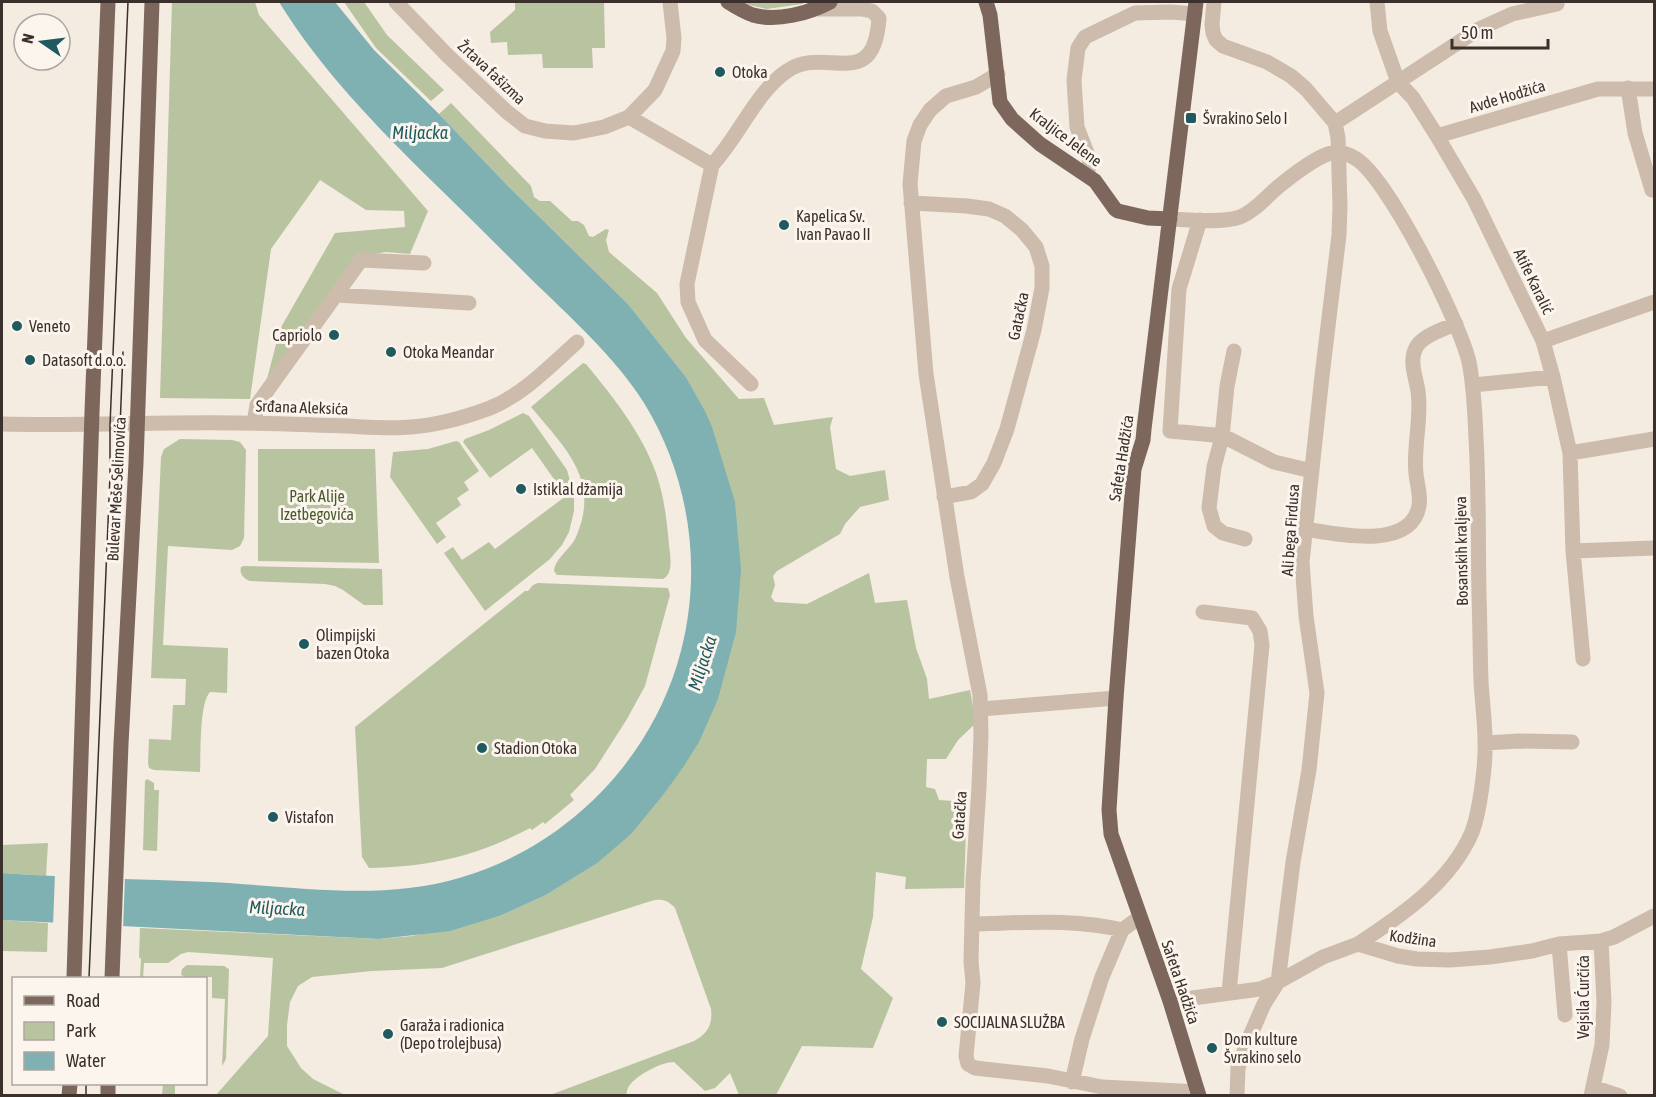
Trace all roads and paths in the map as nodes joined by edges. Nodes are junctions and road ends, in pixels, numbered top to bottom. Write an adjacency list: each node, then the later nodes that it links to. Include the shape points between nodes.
1 (108, 2): 41 (main road, Bulevar Meše Selimovića)
2 (152, 2): 39 (main road, Bulevar Meše Selimovića)
3 (396, 2): 17 (street, Žrtava fašizma, via 525,126 574,133)
4 (670, 2): 17 (street, Žrtava fašizma, via 673,51 655,90)
5 (728, 2): 10 (main road, via 754,15 768,17)
6 (986, 2): 13 (main road, Kraljice Jelene)
7 (1214, 2): 18 (street, via 1212,24 1216,40 1291,76)
8 (1377, 2): 14 (street, via 1380,32)
9 (1557, 4): 14 (street, via 1512,14 1479,30)
10 (824, 5): 21 (street, via 873,11 879,18 872,52 867,58 852,62 801,64 787,71 770,87)
11 (1128, 8): 12 (street, via 1135,13); 22 (street, via 1085,37 1078,48 1074,80 1077,127 1090,161)
12 (1196, 8): 25 (main road, Safeta Hadžića)
13 (998, 74): 22 (main road, Kraljice Jelene, via 1000,102 1007,114 1040,144); 24 (street, Gatačka, via 976,87 946,96 930,110 914,141)
14 (1398, 82): 18 (street); 19 (street)
15 (1628, 88): 16 (street, Avde Hodžića); 19 (street, Avde Hodžića, via 1598,89); 23 (street, via 1635,134)
16 (1654, 89)
17 (629, 117): 21 (street)
18 (1335, 123): 20 (street, Ali bega Firdusa)
19 (1437, 136): 32 (street, Atife Karalić, via 1474,199)
20 (1337, 152): 26 (street, via 1322,156 1244,216); 31 (street, Bosanskih kraljeva, via 1356,158 1374,175 1402,219); 45 (street, Ali bega Firdusa, via 1339,235)
21 (712, 165): 36 (street, via 687,284 688,302 705,340)
22 (1087, 175): 25 (main road, Kraljice Jelene, via 1118,211)
23 (1652, 190)
24 (911, 203): 46 (street, Gatačka, via 926,374); 46 (street, Gatačka, via 989,209 1005,216 1036,248 1042,266 1034,330 994,463 982,484 971,492)
25 (1170, 219): 26 (street); 53 (main road, Safeta Hadžića, via 1144,429 1134,469)
26 (1200, 220): 42 (street, via 1179,289 1170,431)
27 (424, 263): 28 (street, via 361,260)
28 (337, 295): 30 (street); 40 (street, via 257,405)
29 (1654, 302): 32 (street)
30 (469, 303)
31 (1456, 324): 37 (street, Bosanskih kraljeva); 47 (street, via 1424,339 1414,352 1419,426 1415,462 1420,504 1414,520 1385,535 1352,537)
32 (1544, 341): 35 (street, Atife Karalić)
33 (577, 342): 40 (street, Srđana Aleksića, via 517,395 458,418 385,428)
34 (1234, 351): 42 (street)
35 (1553, 377): 37 (street); 44 (street, Atife Karalić)
36 (751, 384)
37 (1473, 385): 56 (street, Bosanskih kraljeva)
38 (2, 423): 41 (street, Srđana Aleksića)
39 (137, 423): 40 (street, Srđana Aleksića); 41 (street, Srđana Aleksića); 65 (main road, Bulevar Meše Selimovića)
40 (254, 423)
41 (91, 426): 64 (main road, Bulevar Meše Selimovića)
42 (1221, 437): 45 (street, via 1274,462); 48 (street, via 1209,508 1214,526)
43 (1654, 439): 44 (street)
44 (1570, 453): 50 (street, Atife Karalić)
45 (1312, 471): 47 (street, Ali bega Firdusa)
46 (944, 497): 54 (street, Gatačka)
47 (1305, 529): 66 (street, Ali bega Firdusa, via 1302,562 1317,693)
48 (1245, 539)
49 (1654, 548): 50 (street)
50 (1573, 551): 52 (street, Atife Karalić)
51 (1203, 612): 68 (street, via 1252,618 1262,645)
52 (1583, 659)
53 (1116, 698): 54 (street); 58 (main road, Safeta Hadžića, via 1111,834)
54 (981, 709): 59 (street, Gatačka)
55 (1572, 742): 56 (street)
56 (1485, 743): 63 (street, Bosanskih kraljeva, via 1479,807 1464,848 1432,888)
57 (1654, 916): 61 (street, Kodžina)
58 (1140, 917): 60 (street); 69 (main road, Safeta Hadžića)
59 (972, 924): 60 (street, via 1067,922); 67 (street, Gatačka)
60 (1122, 930): 71 (street, via 1094,999)
61 (1601, 941): 62 (street, Kodžina); 72 (street, Vejsila Ćurčića, via 1602,1045)
62 (1559, 944): 63 (street, Kodžina, via 1532,951 1449,960 1417,960); 70 (street)
63 (1358, 945): 66 (street, via 1323,957)
64 (74, 977)
65 (112, 977)
66 (1278, 982): 68 (street); 74 (street, via 1246,1043)
67 (973, 983): 71 (street, Safeta Hadžića, via 966,1056 969,1064)
68 (1229, 993): 69 (street)
69 (1170, 1001): 73 (main road, Safeta Hadžića)
70 (1565, 1015)
71 (1072, 1082): 73 (street, Safeta Hadžića)
72 (1592, 1091): 75 (street, Vejsila Ćurčića)
73 (1199, 1094)
74 (1237, 1095)
75 (1620, 1095)

